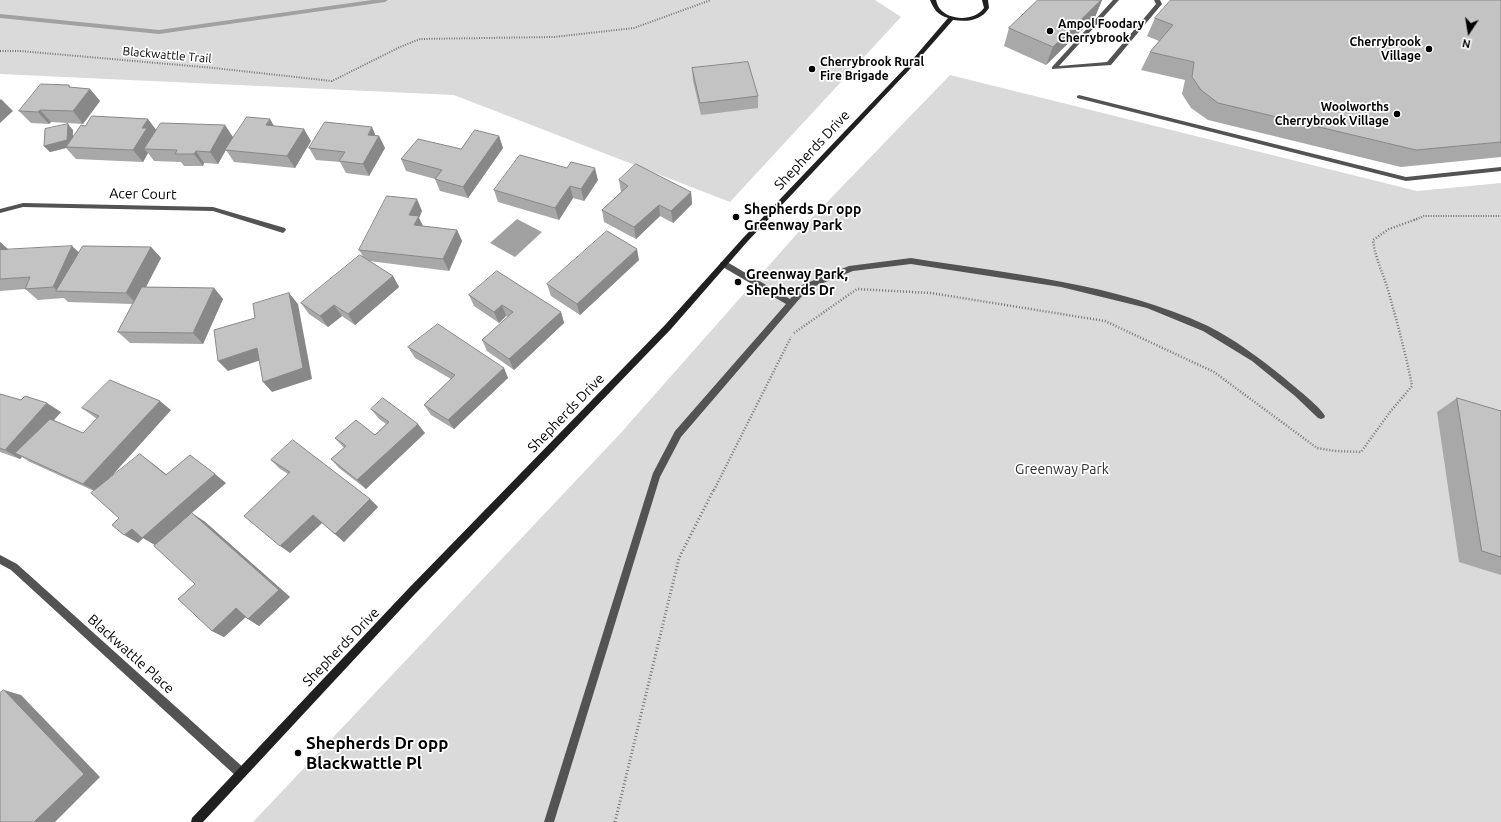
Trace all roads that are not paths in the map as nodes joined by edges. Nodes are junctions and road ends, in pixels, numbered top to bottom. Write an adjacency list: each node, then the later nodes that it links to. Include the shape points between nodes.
1 (934, 0): 5 (main road, via 934,6 938,11)
2 (985, 0): 5 (main road, via 987,3 983,14 969,19)
3 (1116, 0): 4 (street, via 1054,68 1109,64 1160,4)
4 (1157, 0)
5 (951, 18): 10 (main road, Shepherds Drive, via 908,68)
6 (1079, 97): 7 (street, via 1406,179)
7 (1501, 169)
8 (0, 211): 9 (street, Acer Court, via 23,206 213,209)
9 (283, 230)
10 (724, 264): 11 (street); 14 (main road, Shepherds Drive, via 668,327 416,586)
11 (790, 303): 12 (street, via 805,287 852,268 911,261 1061,284 1148,305 1206,330 1255,359); 16 (street, via 678,434 656,476)
12 (1321, 416)
13 (0, 559): 14 (street, Blackwattle Place, via 14,567)
14 (240, 772): 15 (main road, Shepherds Drive)
15 (196, 822)
16 (549, 822)

